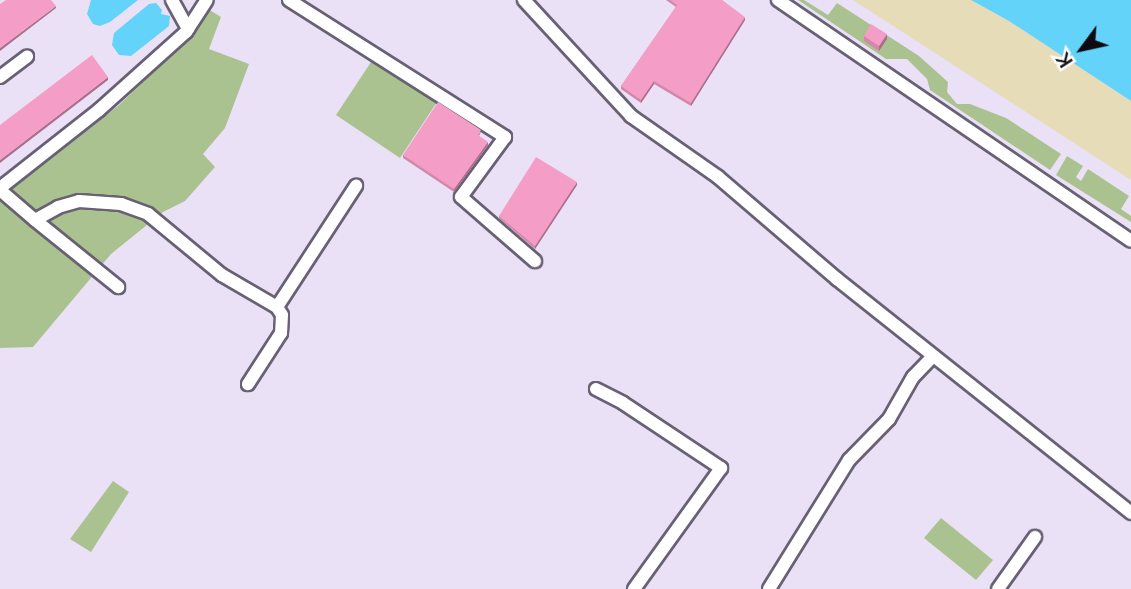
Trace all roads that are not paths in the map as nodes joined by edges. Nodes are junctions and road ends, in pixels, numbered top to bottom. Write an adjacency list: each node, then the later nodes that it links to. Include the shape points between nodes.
1 (172, 0): 6 (street)
2 (207, 0): 6 (street)
3 (289, 0): 13 (street, via 505,137 461,197)
4 (524, 0): 16 (street, via 631,116 718,177)
5 (778, 0): 12 (street)
6 (188, 29): 10 (street, via 99,110)
7 (27, 57): 8 (street)
8 (0, 77)
9 (356, 186): 15 (street)
10 (0, 189): 11 (street)
11 (35, 220): 14 (street); 15 (street, via 79,201 121,204 148,214 222,275)
12 (1131, 241)
13 (535, 261)
14 (117, 287)
15 (277, 307): 17 (street, via 282,315 281,332)
16 (933, 356): 19 (street); 22 (street, via 913,377 889,419 849,460)
17 (248, 384)
18 (596, 389): 21 (street, via 720,468)
19 (1131, 513)
20 (1035, 537): 23 (street)
21 (634, 589)
22 (769, 589)
23 (998, 589)

